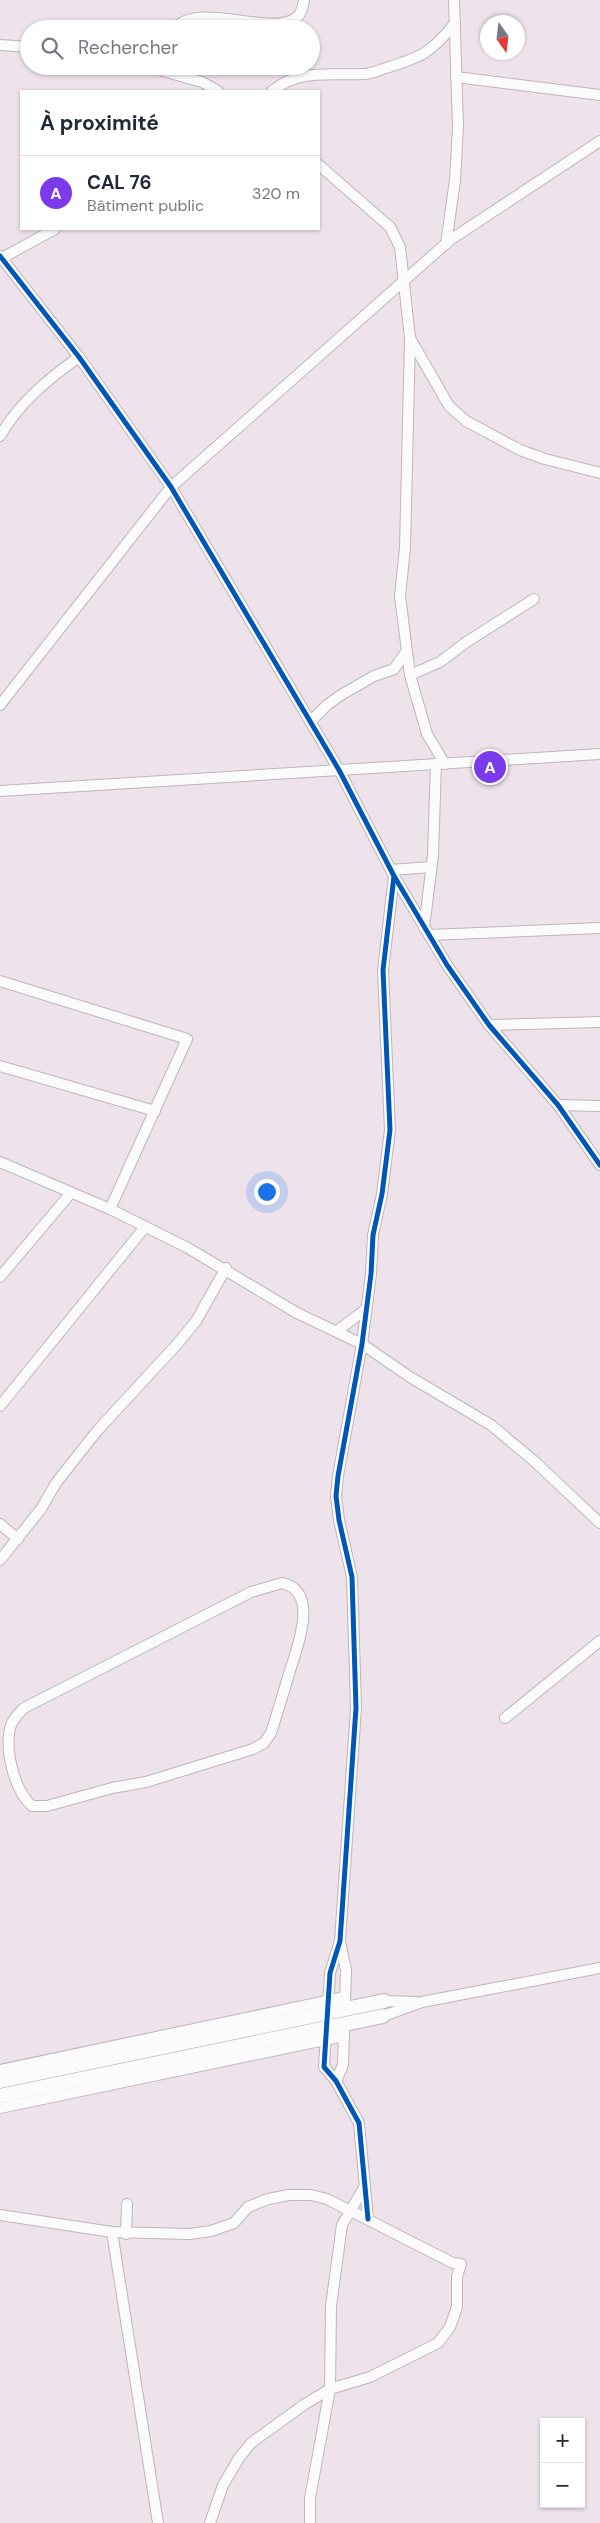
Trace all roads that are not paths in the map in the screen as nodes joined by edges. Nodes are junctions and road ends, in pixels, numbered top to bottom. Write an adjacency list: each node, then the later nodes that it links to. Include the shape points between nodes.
1 (304, 0): 5 (street, via 297,17)
2 (454, 0): 6 (street)
3 (181, 20): 4 (street, via 203,12)
4 (272, 20)
5 (290, 20)
6 (455, 23): 11 (street, via 437,45 405,63 367,74); 12 (street)
7 (0, 46): 8 (street)
8 (20, 47)
9 (182, 75): 13 (street)
10 (304, 75): 14 (street, via 290,79)
11 (320, 75)
12 (456, 77): 15 (street); 19 (street, via 455,180)
13 (216, 90)
14 (274, 90)
15 (600, 95)
16 (600, 141): 19 (street)
17 (320, 166): 21 (street, via 390,227 400,247)
18 (53, 230): 20 (street)
19 (446, 244): 21 (street)
20 (1, 257): 23 (street)
21 (403, 280): 22 (street); 26 (street)
22 (410, 338): 25 (street, via 449,406 466,421 520,450); 28 (street, via 400,596)
23 (79, 357): 24 (street, via 47,380 16,412); 26 (street)
24 (0, 436)
25 (600, 473)
26 (170, 487): 30 (street); 31 (street)
27 (534, 598): 29 (street, via 440,662)
28 (406, 652): 29 (street); 31 (street, via 394,669 374,676 341,695)
29 (410, 675): 33 (street, via 427,734)
30 (0, 705)
31 (310, 722): 34 (street)
32 (600, 754): 33 (street)
33 (441, 764): 34 (street); 36 (street)
34 (339, 770): 35 (street); 37 (street)
35 (0, 791)
36 (431, 867): 37 (street); 39 (street)
37 (393, 873): 39 (street); 54 (street, via 383,970 390,1130 373,1235)
38 (600, 928): 39 (street)
39 (427, 932): 42 (street)
40 (0, 981): 46 (street, via 187,1039)
41 (600, 1022): 42 (street)
42 (488, 1025): 44 (street)
43 (0, 1066): 46 (street)
44 (558, 1105): 45 (street); 48 (street)
45 (600, 1106)
46 (155, 1111): 50 (street)
47 (0, 1162): 49 (street)
48 (600, 1165)
49 (70, 1194): 50 (street); 53 (street)
50 (110, 1209): 51 (street)
51 (145, 1227): 52 (street); 57 (street)
52 (226, 1268): 55 (street, via 297,1313); 60 (street, via 179,1342 97,1431)
53 (2, 1272)
54 (366, 1309): 55 (street); 56 (street)
55 (338, 1331): 56 (street)
56 (362, 1344): 58 (street, via 490,1426 534,1460); 65 (street, via 336,1496 352,1577 356,1708)
57 (0, 1406)
58 (600, 1523)
59 (0, 1524): 60 (street)
60 (18, 1539): 61 (street)
61 (0, 1560)
62 (600, 1641): 63 (street)
63 (505, 1718)
64 (74, 1800): 64 (street, via 146,1782 264,1744 271,1733 302,1629 303,1611 297,1590 282,1583 251,1592 24,1708 10,1726 9,1738 22,1796 32,1806 39,1807)
65 (340, 1942): 68 (street, via 346,1970); 70 (street, via 330,1973)
66 (600, 1968): 69 (street)
67 (384, 2001): 68 (main road); 69 (street)
68 (345, 2002): 70 (main road); 72 (street)
69 (422, 2002): 71 (street)
70 (328, 2006): 73 (street); 74 (street); 75 (main road)
71 (383, 2016): 72 (main road)
72 (344, 2030): 73 (main road); 76 (street, via 343,2065)
73 (326, 2034): 76 (street, via 324,2067); 77 (main road); 78 (street)
74 (0, 2070)
75 (0, 2081)
76 (336, 2081): 79 (street, via 359,2123)
77 (0, 2096)
78 (0, 2108)
79 (365, 2186): 81 (street); 83 (street)
80 (127, 2204): 85 (street)
81 (350, 2212): 83 (street); 85 (street, via 327,2199 289,2195 248,2207 234,2223 211,2231); 86 (street, via 342,2225 331,2306)
82 (0, 2215): 84 (street)
83 (368, 2219): 86 (street, via 453,2263 461,2264 457,2306 450,2327 438,2343 370,2377)
84 (112, 2232): 85 (street); 87 (street)
85 (126, 2234)
86 (330, 2390): 88 (street, via 251,2443 223,2485); 89 (street, via 310,2498)
87 (158, 2523)
88 (210, 2523)
89 (310, 2523)

